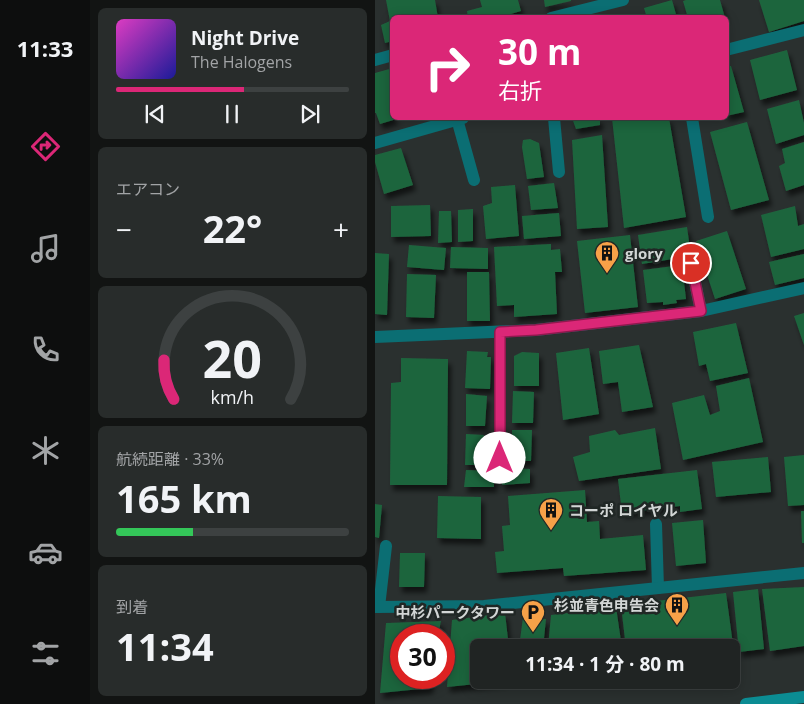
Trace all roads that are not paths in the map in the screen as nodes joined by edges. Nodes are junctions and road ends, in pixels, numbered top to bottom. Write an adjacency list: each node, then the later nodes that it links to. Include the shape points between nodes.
1 (623, 0): 2 (street)
2 (563, 15)
3 (804, 30): 4 (street)
4 (729, 49)
5 (390, 57): 6 (street)
6 (375, 60)
7 (453, 120): 11 (street)
8 (460, 120): 13 (street)
9 (554, 120): 12 (street)
10 (692, 120): 14 (street)
11 (375, 143)
12 (559, 172)
13 (474, 180)
14 (708, 217)
15 (691, 263): 17 (street)
16 (804, 288): 17 (street)
17 (701, 311): 18 (street)
18 (500, 332): 19 (street); 20 (street)
19 (375, 337)
20 (500, 458)
21 (655, 524): 24 (street)
22 (385, 546): 25 (street)
23 (804, 573): 24 (street)
24 (658, 588): 25 (street, via 484,606)
25 (377, 607)
26 (804, 697): 27 (main road)
27 (746, 704)

